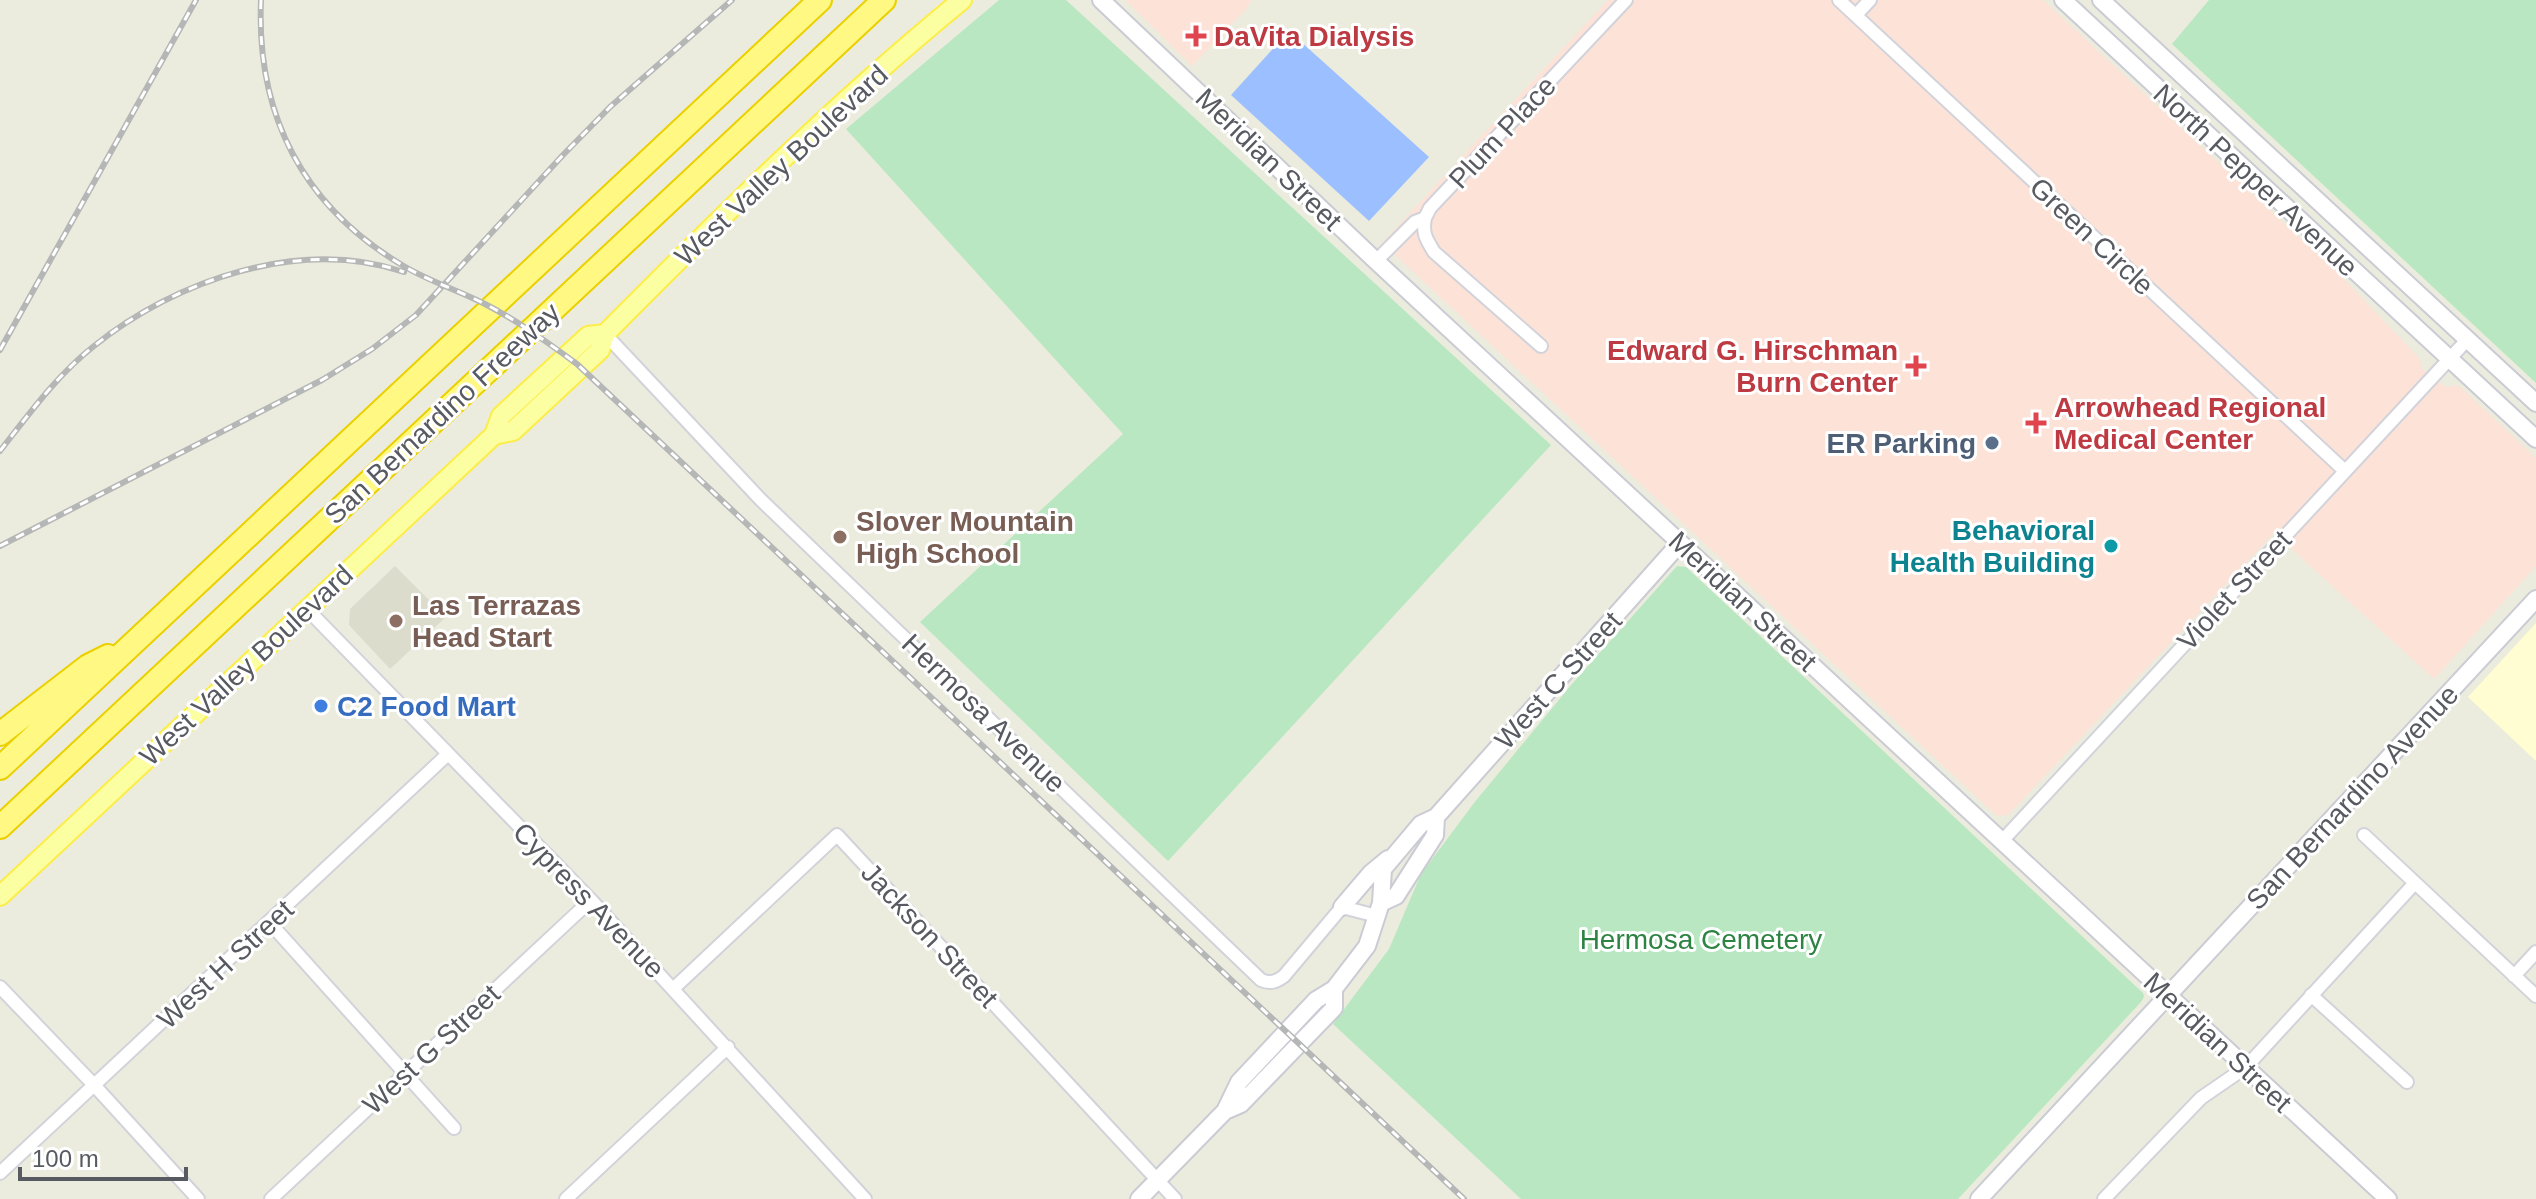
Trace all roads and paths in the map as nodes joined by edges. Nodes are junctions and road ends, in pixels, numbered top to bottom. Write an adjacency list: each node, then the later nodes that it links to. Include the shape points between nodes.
1 (820, 0): 23 (highway, San Bernardino Freeway)
2 (884, 0): 28 (highway, San Bernardino Freeway)
3 (962, 0): 13 (main road, West Valley Boulevard, via 800,145)
4 (1101, 0): 12 (street, Meridian Street)
5 (1626, 0): 11 (street, Plum Place)
6 (1841, 0): 10 (street, Green Circle)
7 (1870, 0): 10 (street)
8 (2063, 0): 16 (street, North Pepper Avenue)
9 (2101, 0): 14 (street, North Pepper Avenue)
10 (1856, 15): 19 (street, Green Circle)
11 (1425, 218): 12 (street, Plum Place); 15 (street, via 1425,238 1434,252)
12 (1376, 261): 20 (street, Meridian Street)
13 (605, 334): 22 (main road, West Valley Boulevard, via 588,336 501,416 494,435); 35 (street, Hermosa Avenue, via 761,500 1261,980 1284,976)
14 (2467, 340): 16 (street, Violet Street); 17 (street, North Pepper Avenue)
15 (1541, 346)
16 (2449, 359): 18 (street, North Pepper Avenue); 19 (street, Violet Street)
17 (2536, 403)
18 (2536, 439)
19 (2345, 471): 30 (street, Violet Street)
20 (1680, 543): 27 (street, West C Street); 30 (street, Meridian Street)
21 (2536, 599): 42 (street, San Bernardino Avenue)
22 (306, 608): 25 (street, Cypress Avenue); 33 (main road, West Valley Boulevard)
23 (137, 640): 24 (highway, via 88,666); 26 (highway, San Bernardino Freeway)
24 (0, 734)
25 (448, 754): 34 (street, Cypress Avenue); 37 (street, West H Street)
26 (0, 768)
27 (1436, 817): 31 (street, West C Street, via 1421,824); 36 (street, West C Street, via 1435,835 1396,896)
28 (0, 827)
29 (2364, 835): 32 (street)
30 (2002, 841): 42 (street, Meridian Street)
31 (1393, 855): 35 (street); 36 (street, West C Street, via 1383,869)
32 (2414, 884): 39 (street); 43 (street)
33 (0, 896)
34 (591, 900): 41 (street, Cypress Avenue); 47 (street, West G Street)
35 (1342, 907): 36 (street)
36 (1379, 910): 52 (street, West C Street, via 1367,946 1334,989 1316,1000 1239,1082 1225,1111)
37 (270, 923): 47 (street); 49 (street, West H Street)
38 (2536, 952): 39 (street)
39 (2514, 976): 44 (street)
40 (0, 987): 49 (street)
41 (674, 988): 45 (street, Cypress Avenue); 52 (street, Jackson Street, via 837,835)
42 (2167, 995): 46 (street, Meridian Street); 59 (street, San Bernardino Avenue)
43 (2311, 995): 46 (street); 48 (street)
44 (2536, 996)
45 (728, 1047): 55 (street); 56 (street, Cypress Avenue)
46 (2246, 1067): 60 (street, via 2201,1098); 61 (street, Meridian Street)
47 (404, 1074): 50 (street); 54 (street, West G Street)
48 (2407, 1082)
49 (94, 1085): 51 (street, West H Street); 53 (street)
50 (454, 1128)
51 (0, 1173)
52 (1158, 1182): 57 (street, West C Street); 58 (street, Jackson Street)
53 (198, 1199)
54 (271, 1199)
55 (566, 1199)
56 (865, 1199)
57 (1139, 1199)
58 (1175, 1199)
59 (1979, 1199)
60 (2104, 1199)
61 (2388, 1199)

